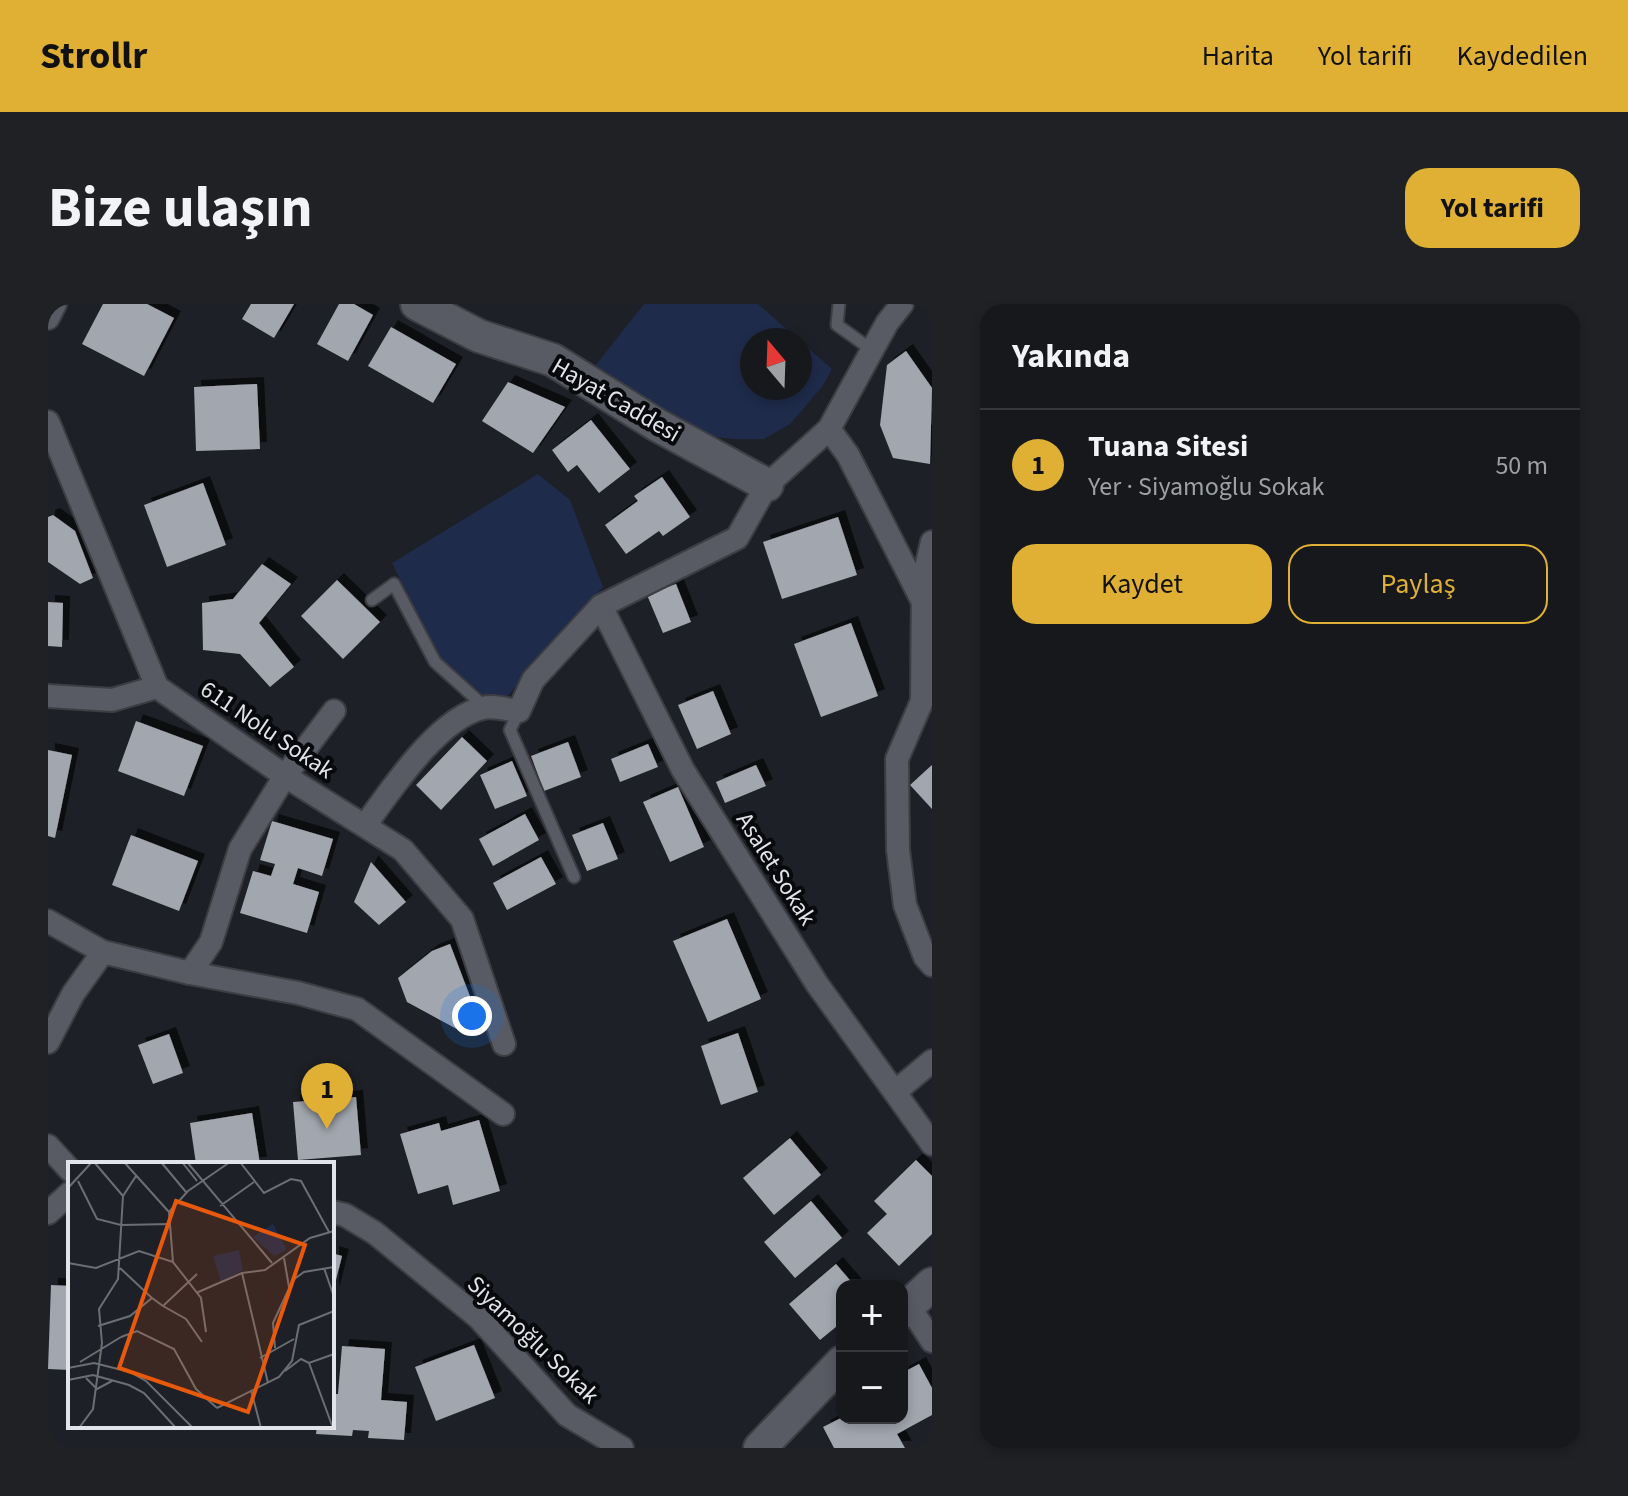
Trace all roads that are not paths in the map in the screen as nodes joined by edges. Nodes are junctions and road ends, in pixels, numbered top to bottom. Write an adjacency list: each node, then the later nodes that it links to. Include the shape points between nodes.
1 (55, 304): 5 (street)
2 (417, 304): 10 (street, Hayat Caddesi, via 479,336 553,360)
3 (839, 304): 6 (lane, via 837,325)
4 (902, 304): 6 (street)
5 (48, 318)
6 (872, 350): 8 (street)
7 (48, 422): 9 (street)
8 (829, 429): 10 (street); 13 (street, via 848,455)
9 (57, 466): 15 (street)
10 (767, 485): 14 (street, via 737,538)
11 (932, 542): 13 (street)
12 (372, 600): 17 (lane, via 394,584 435,662)
13 (923, 603): 25 (street, via 922,701 897,759 898,850 905,905)
14 (601, 606): 19 (street, via 533,680); 30 (street, Asalet Sokak, via 683,770 817,984)
15 (157, 687): 16 (street, via 112,700); 20 (street, 611 Nolu Sokak)
16 (48, 696)
17 (485, 707): 19 (street); 21 (street, via 432,740)
18 (334, 711): 20 (street)
19 (519, 711): 22 (lane, via 510,730)
20 (285, 776): 21 (street, 611 Nolu Sokak); 26 (street, via 240,849 211,942)
21 (366, 824): 28 (street, 611 Nolu Sokak, via 403,850 462,919)
22 (574, 877)
23 (48, 921): 24 (street)
24 (103, 952): 26 (street); 27 (street)
25 (932, 965)
26 (190, 973): 31 (street, via 357,1009)
27 (48, 1042)
28 (504, 1044)
29 (932, 1061): 30 (street)
30 (895, 1092): 32 (street, Asalet Sokak)
31 (503, 1114)
32 (932, 1144)
33 (48, 1146): 34 (street)
34 (68, 1168)
35 (68, 1195): 37 (street)
36 (334, 1212): 43 (street, Siyamoğlu Sokak, via 375,1233 479,1318 567,1415)
37 (48, 1213)
38 (932, 1284): 39 (street)
39 (908, 1307)
40 (908, 1311): 41 (street)
41 (932, 1341)
42 (836, 1368): 44 (street)
43 (622, 1448)
44 (760, 1448)

